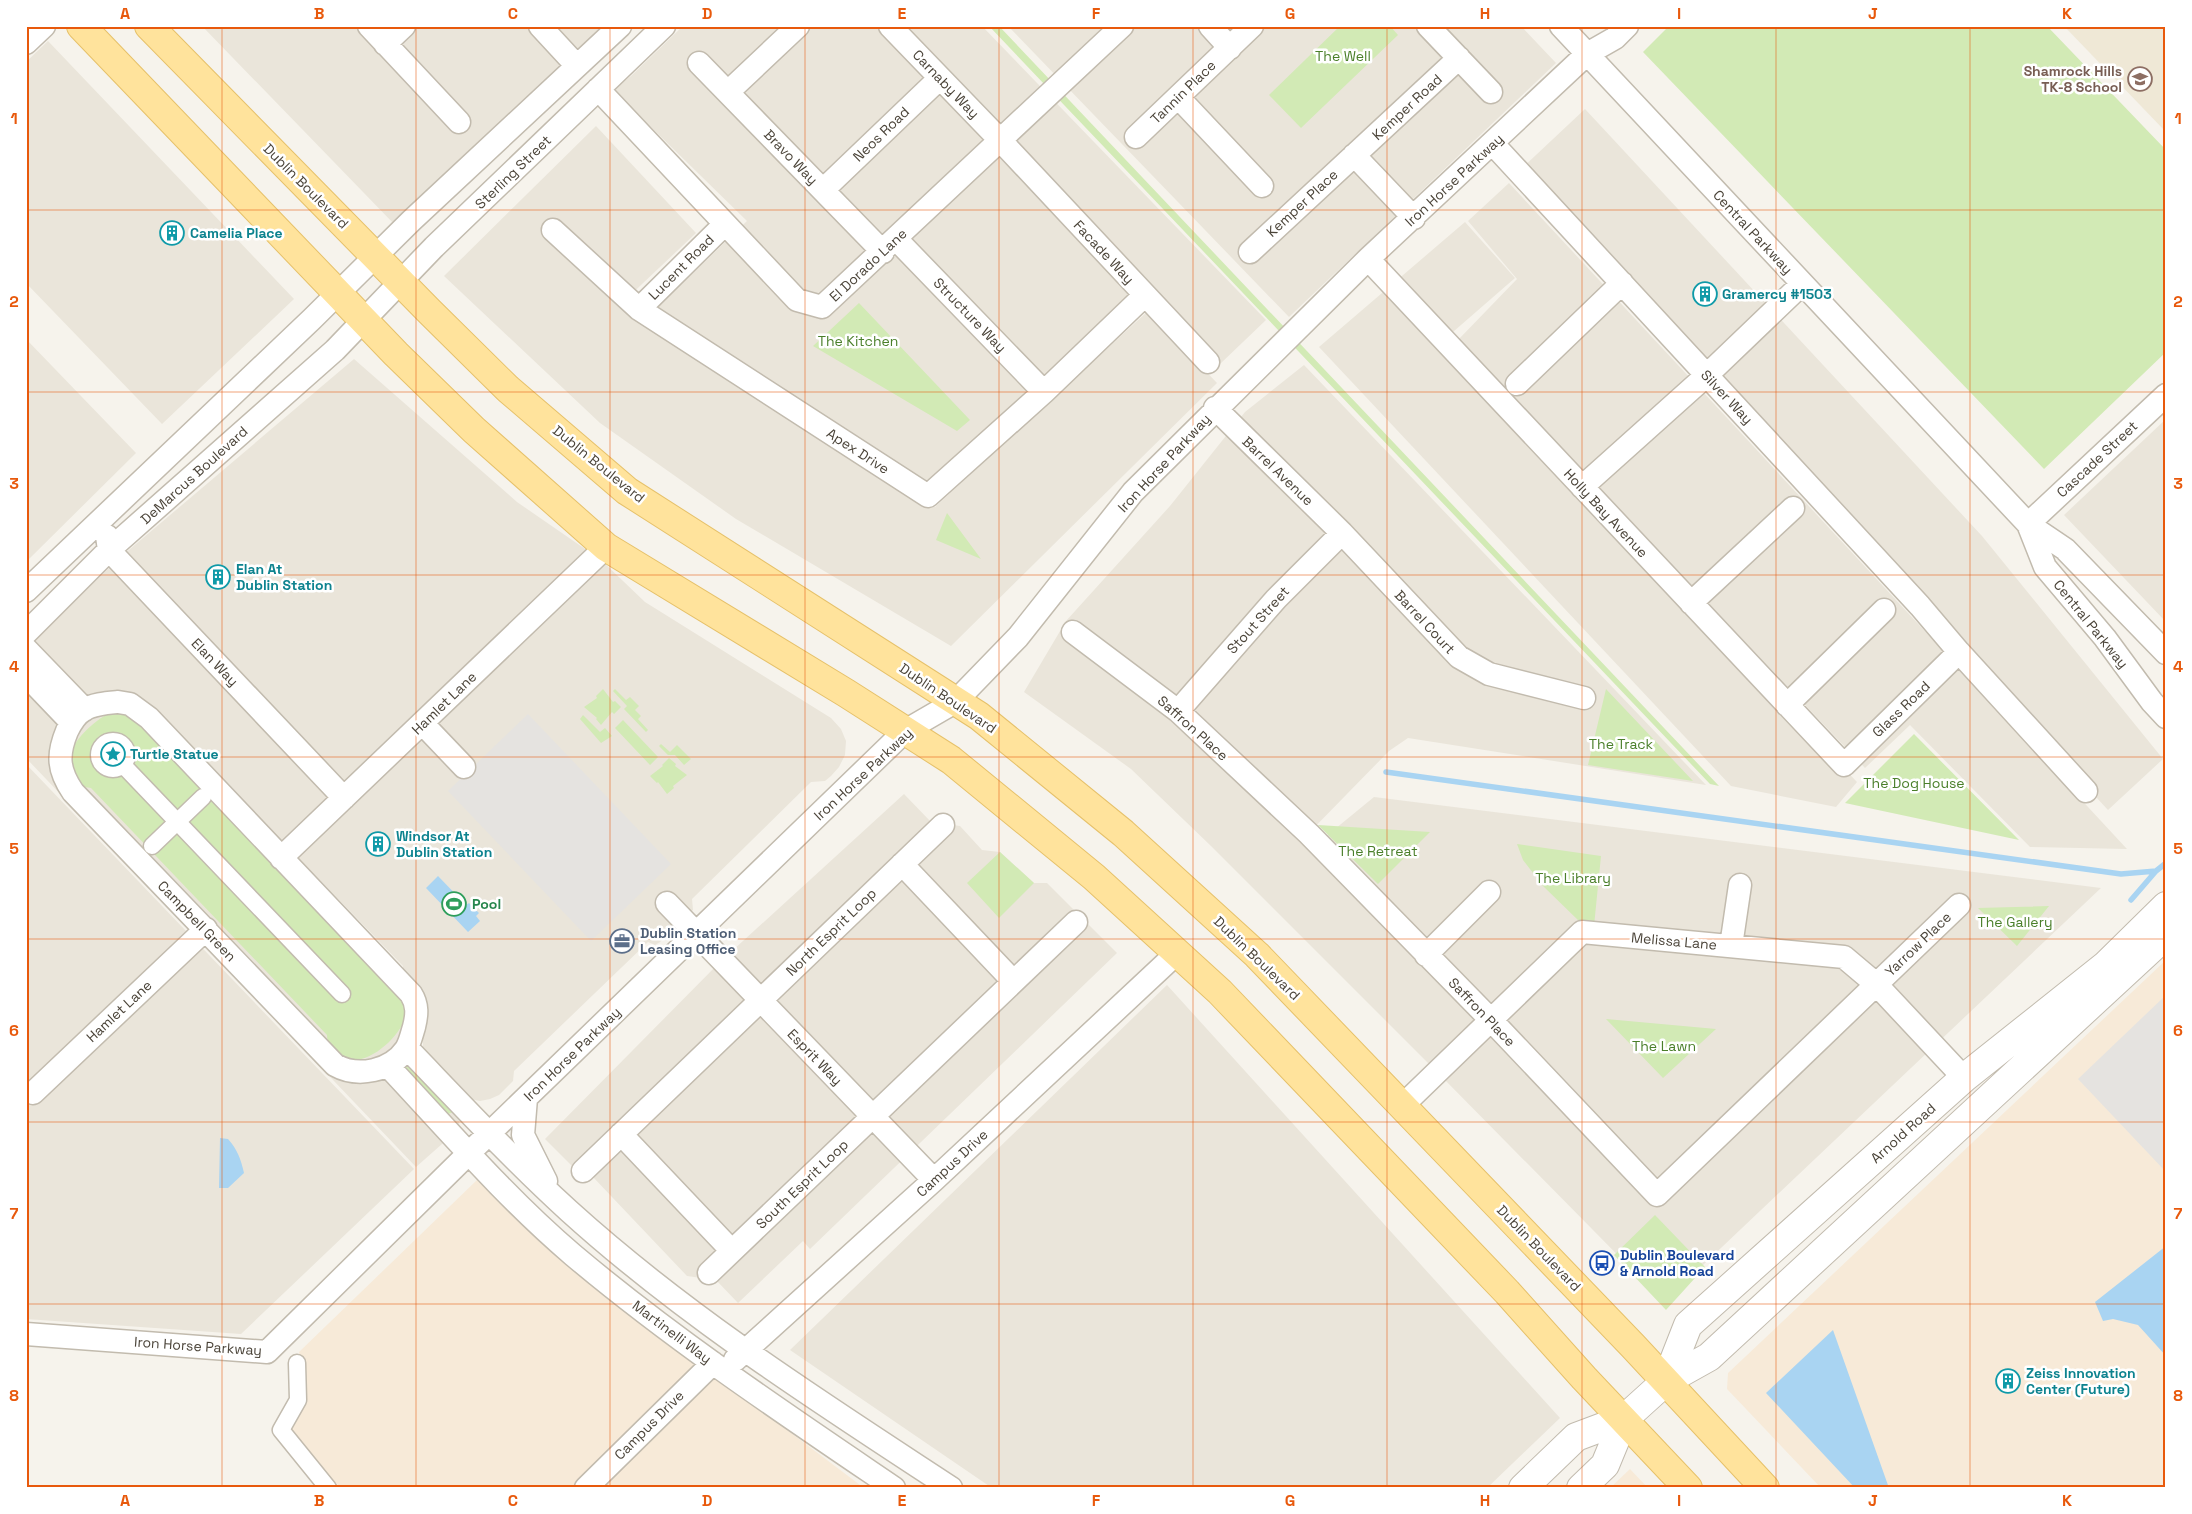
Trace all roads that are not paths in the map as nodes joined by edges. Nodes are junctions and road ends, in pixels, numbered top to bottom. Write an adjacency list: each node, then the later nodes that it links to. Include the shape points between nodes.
1 (44, 26): 17 (street)
2 (81, 26): 46 (main road)
3 (149, 26): 41 (main road, Dublin Boulevard)
4 (369, 26): 18 (street)
5 (404, 26): 18 (street)
6 (540, 26): 23 (street)
7 (620, 26): 23 (street)
8 (664, 26): 25 (street, Sterling Street)
9 (798, 26): 26 (street)
10 (890, 26): 24 (street, Carnaby Way)
11 (1122, 26): 31 (street, El Dorado Lane)
12 (1210, 26): 19 (street)
13 (1252, 26): 19 (street, Tannin Place)
14 (1428, 26): 21 (street)
15 (1561, 26): 20 (street, Central Parkway)
16 (1627, 26): 20 (street, Iron Horse Parkway, via 1615,38)
17 (26, 43)
18 (385, 44): 29 (street)
19 (1230, 48): 28 (street, Tannin Place)
20 (1587, 54): 32 (street, Iron Horse Parkway); 45 (street, Central Parkway)
21 (1459, 58): 27 (street); 33 (street, Kemper Road)
22 (699, 63): 26 (street, Bravo Way)
23 (577, 66): 41 (street)
24 (940, 78): 31 (street, Carnaby Way); 35 (street, Neos Road)
25 (598, 90): 37 (street, El Dorado Lane); 43 (street, Sterling Street)
26 (728, 92): 35 (street, Bravo Way)
27 (1491, 92)
28 (1178, 97): 30 (street, Tannin Place); 34 (street)
29 (459, 122)
30 (1136, 137)
31 (1001, 141): 39 (street, El Dorado Lane); 47 (street, Facade Way)
32 (1493, 144): 36 (street, Iron Horse Parkway); 44 (street, Silver Way)
33 (1354, 155): 36 (street); 40 (street, Kemper Place)
34 (1262, 186)
35 (823, 190): 39 (street, Bravo Way)
36 (1414, 218): 42 (street, Iron Horse Parkway)
37 (724, 225): 39 (street, El Dorado Lane, via 797,300 822,307); 48 (street, Lucent Road)
38 (553, 230): 48 (street, Apex Drive)
39 (890, 245): 53 (street, Structure Way)
40 (1250, 252)
41 (376, 257): 43 (main road, Dublin Boulevard); 46 (street)
42 (1368, 259): 55 (street, Iron Horse Parkway); 56 (street, Holly Bay Avenue)
43 (401, 282): 49 (street, Sterling Street); 73 (main road, Dublin Boulevard, via 508,389 627,491)
44 (1622, 283): 51 (street, Silver Way); 52 (street)
45 (1802, 284): 51 (street); 59 (street, Central Parkway)
46 (339, 293): 49 (main road); 58 (street, DeMarcus Boulevard)
47 (1144, 296): 50 (street, Facade Way); 53 (street, Apex Drive)
48 (639, 309): 53 (street, Apex Drive, via 928,496)
49 (364, 320): 61 (main road, via 474,430); 62 (street, DeMarcus Boulevard, via 335,350)
50 (1208, 362)
51 (1707, 375): 56 (street); 69 (street, Silver Way)
52 (1517, 384)
53 (1044, 392)
54 (2166, 395): 59 (street, Cascade Street)
55 (1215, 408): 60 (street, Barrel Avenue); 73 (street, Iron Horse Parkway, via 1133,492 1018,637)
56 (1582, 487): 64 (street, Holly Bay Avenue)
57 (1792, 508): 64 (street)
58 (105, 518): 62 (street); 63 (street, DeMarcus Boulevard)
59 (2028, 524): 70 (street, Central Parkway, via 2065,549); 77 (street, Central Parkway, via 2044,568 2105,638)
60 (1342, 533): 72 (street, Barrel Court, via 1459,657 1489,674); 75 (street, Stout Street, via 1276,599)
61 (606, 547): 78 (street, Hamlet Lane); 79 (main road)
62 (109, 550): 67 (street, DeMarcus Boulevard); 85 (street, Elan Way)
63 (26, 591)
64 (1691, 604): 74 (street, Holly Bay Avenue)
65 (1884, 610): 74 (street)
66 (1073, 632): 75 (street, Saffron Place)
67 (26, 633)
68 (26, 649): 76 (street)
69 (1959, 652): 81 (street, Glass Road); 83 (street, Silver Way)
70 (2166, 653)
71 (26, 675): 76 (street)
72 (1584, 698)
73 (955, 702): 79 (street, Iron Horse Parkway); 113 (main road, Dublin Boulevard, via 988,722 1123,833 1194,897 1257,954)
74 (1787, 705): 81 (street, Holly Bay Avenue)
75 (1178, 711): 102 (street, Saffron Place, via 1309,834)
76 (78, 716): 89 (street, via 107,703 130,704 139,709); 97 (street, Campbell Green, via 61,745 60,758 66,783)
77 (2166, 716)
78 (422, 724): 82 (street); 85 (street, Hamlet Lane)
79 (905, 731): 98 (street, Iron Horse Parkway); 101 (main road, via 951,760 1094,877)
80 (123, 765): 86 (street)
81 (1844, 765)
82 (464, 767)
83 (2086, 791)
84 (203, 797): 86 (street)
85 (344, 798): 89 (street, Hamlet Lane)
86 (177, 822): 88 (street); 105 (street)
87 (943, 824): 90 (street, North Esprit Loop)
88 (152, 846)
89 (280, 858): 108 (street, via 411,994 417,1003 416,1021)
90 (902, 864): 103 (street); 106 (street, North Esprit Loop)
91 (1740, 885): 100 (street)
92 (1489, 892): 102 (street)
93 (666, 903): 98 (street, Esprit Way)
94 (1959, 905): 104 (street, Yarrow Place)
95 (2166, 906): 110 (street, Arnold Road, via 2106,965)
96 (1076, 922): 103 (street)
97 (206, 929): 109 (street, Campbell Green, via 334,1065 359,1072); 111 (street, Hamlet Lane)
98 (696, 934): 106 (street, Esprit Way); 112 (street, Iron Horse Parkway)
99 (2166, 935): 127 (street, Arnold Road, via 1710,1357)
100 (1731, 946): 104 (street, Melissa Lane, via 1844,957); 107 (street, Melissa Lane, via 1582,932)
101 (1177, 953): 119 (street, Campus Drive); 128 (main road, via 1227,999 1501,1285)
102 (1426, 955): 107 (street, Saffron Place)
103 (1014, 981): 114 (street)
104 (1876, 984): 107 (street, Saffron Place, via 1657,1195); 110 (street, Melissa Lane)
105 (342, 994)
106 (760, 1000): 114 (street, Esprit Way); 116 (street)
107 (1491, 1020): 113 (street, Melissa Lane)
108 (407, 1048): 109 (street); 115 (street)
109 (388, 1066): 117 (street)
110 (1964, 1078): 127 (street, Arnold Road, via 1688,1325)
111 (33, 1093)
112 (526, 1098): 115 (street, Iron Horse Parkway); 120 (street, Martinelli Way, via 523,1135 543,1178)
113 (1402, 1106): 127 (main road, Dublin Boulevard)
114 (872, 1116): 119 (street, Esprit Way); 121 (street, South Esprit Loop)
115 (489, 1134): 117 (street, Iron Horse Parkway); 120 (street, Martinelli Way)
116 (621, 1134): 118 (street); 121 (street)
117 (469, 1152): 123 (street, Iron Horse Parkway, via 267,1352); 126 (street, Martinelli Way, via 515,1201 573,1254 668,1331)
118 (583, 1171)
119 (934, 1180): 124 (street, Campus Drive)
120 (609, 1245): 124 (street, Martinelli Way)
121 (732, 1251): 122 (street, South Esprit Loop)
122 (709, 1273)
123 (26, 1334)
124 (745, 1351): 126 (street, Campus Drive); 132 (street, Martinelli Way)
125 (297, 1363): 129 (street, via 298,1400 281,1430)
126 (719, 1366): 130 (street, Campus Drive); 131 (street, Martinelli Way)
127 (1666, 1382): 128 (street, Arnold Road); 136 (main road, Dublin Boulevard)
128 (1624, 1419): 133 (street, Arnold Road, via 1576,1437); 134 (street, Arnold Road, via 1605,1465); 135 (main road)
129 (328, 1488)
130 (586, 1488)
131 (894, 1488)
132 (951, 1488)
133 (1523, 1488)
134 (1581, 1488)
135 (1688, 1488)
136 (1764, 1488)

